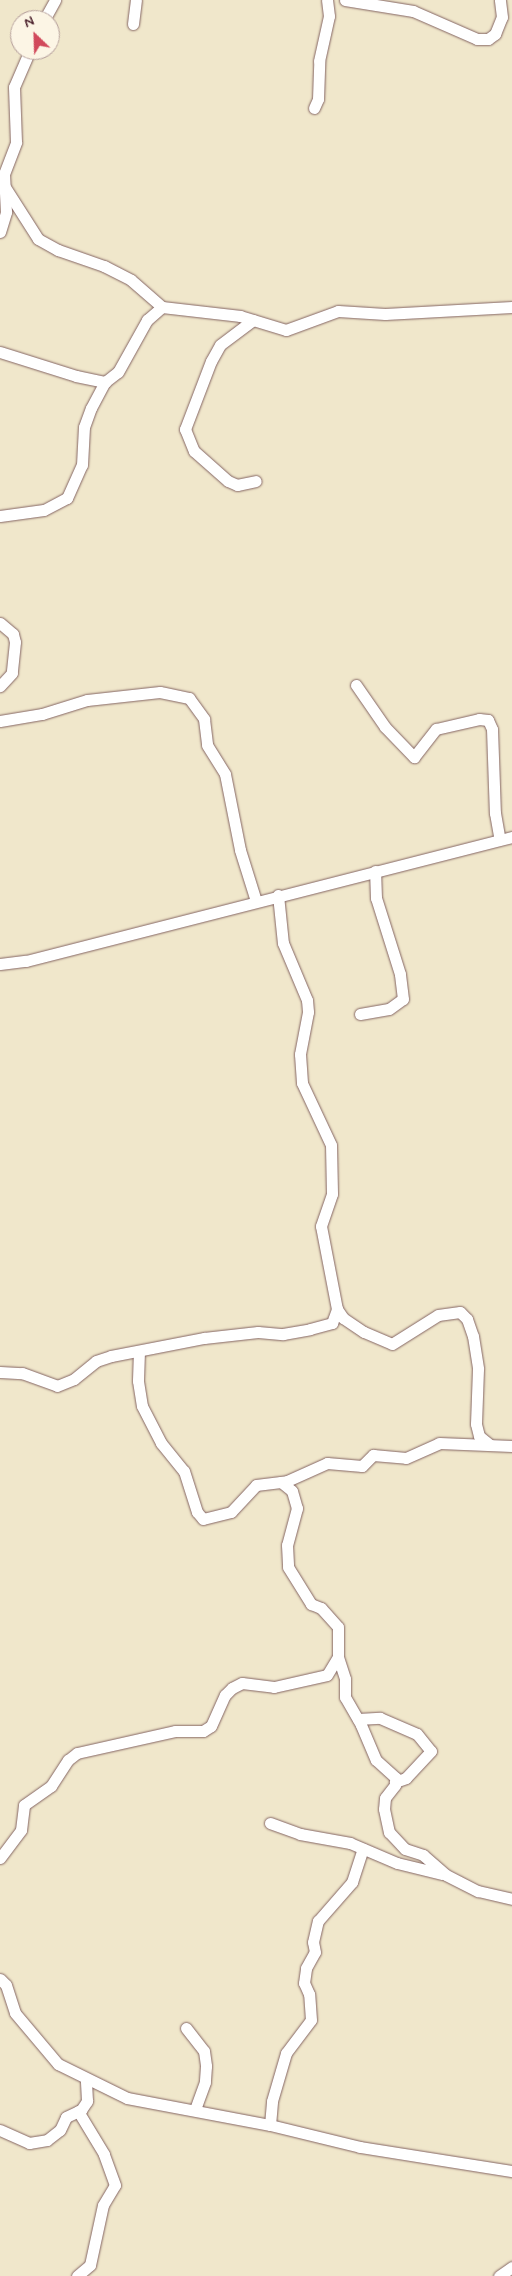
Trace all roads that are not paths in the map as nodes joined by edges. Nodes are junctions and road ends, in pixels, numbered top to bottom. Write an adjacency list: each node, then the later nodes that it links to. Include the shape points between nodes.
1 (136, 0): 5 (street)
2 (327, 0): 7 (street, via 329,16 319,61 318,98)
3 (345, 0): 4 (street, via 414,11 477,39 488,39 495,34 502,17)
4 (500, 0)
5 (133, 24)
6 (26, 60): 8 (street, via 14,87 16,142)
7 (314, 108)
8 (3, 184): 9 (street, via 6,212); 10 (street, via 38,238 58,250 104,266 131,280)
9 (0, 232)
10 (162, 307): 12 (street, via 180,307); 14 (street, via 147,320 118,372)
11 (512, 307): 12 (street, via 386,314 338,311 286,330)
12 (253, 320): 15 (street, via 220,345 185,429 194,451 228,481 237,485)
13 (0, 352): 14 (street)
14 (105, 382): 16 (street, via 84,427 82,465 67,498 44,510)
15 (256, 481)
16 (0, 516)
17 (0, 623): 19 (street, via 13,634 15,642 12,672)
18 (356, 685): 22 (street, via 385,727 414,757 436,729 479,719 488,720 492,729 495,813)
19 (0, 686)
20 (0, 721): 25 (street, via 42,714 87,700 160,692 188,698 204,719 207,745 225,774 240,850)
21 (512, 837): 22 (street)
22 (500, 840): 23 (street)
23 (375, 871): 24 (street); 29 (street, via 376,898 400,974 403,999 389,1009)
24 (278, 895): 25 (street); 30 (street, via 283,943 307,1000 308,1012 300,1054 302,1083 331,1145 332,1194 320,1226)
25 (256, 901): 27 (street)
26 (0, 954): 27 (street)
27 (26, 961): 28 (street)
28 (0, 964)
29 (360, 1014)
30 (337, 1309): 31 (street, via 332,1323 310,1329 283,1334 258,1332 204,1338); 33 (street, via 357,1328 392,1344 438,1315 460,1312 470,1327 478,1369 476,1424 479,1436)
31 (139, 1351): 32 (street, via 96,1361 74,1379 57,1386 22,1373); 35 (street, via 138,1380 142,1406 161,1443 184,1471 198,1516 215,1518 231,1512 256,1485)
32 (0, 1372)
33 (490, 1445): 34 (street); 35 (street, via 439,1443 406,1458 373,1455 362,1466 327,1463)
34 (512, 1446)
35 (281, 1482): 36 (street, via 292,1491 297,1508 287,1545 288,1567 311,1604 321,1608 338,1627)
36 (338, 1657): 37 (street, via 345,1678 344,1697); 41 (street, via 327,1675 274,1687 242,1683 232,1688 225,1695 211,1726 203,1731 175,1731 77,1753 68,1760 51,1786 24,1805 21,1830)
37 (358, 1719): 38 (street, via 376,1760 396,1778); 38 (street, via 380,1718 417,1734 431,1750 406,1778)
38 (395, 1782): 42 (street, via 385,1798 389,1832 405,1849 423,1855)
39 (270, 1824): 40 (street)
40 (363, 1849): 42 (street, via 397,1863); 49 (street, via 352,1882 318,1921 313,1942 315,1952 306,1968 304,1982 309,1994 311,2020 286,2053 272,2102)
41 (0, 1858)
42 (446, 1875): 43 (street, via 478,1892)
43 (512, 1899)
44 (0, 1979): 46 (street, via 6,1985 15,2013 41,2047 58,2064)
45 (186, 2028): 47 (street, via 204,2051 206,2066 205,2082)
46 (86, 2081): 47 (street, via 127,2098); 48 (street, via 87,2101)
47 (195, 2110): 49 (street)
48 (78, 2111): 50 (street, via 66,2117 60,2130 47,2140 29,2143); 53 (street, via 104,2154 115,2186 103,2206 90,2265)
49 (270, 2125): 51 (street, via 360,2147)
50 (0, 2130)
51 (512, 2171)
52 (512, 2266): 54 (street)
53 (77, 2276)
54 (499, 2276)

